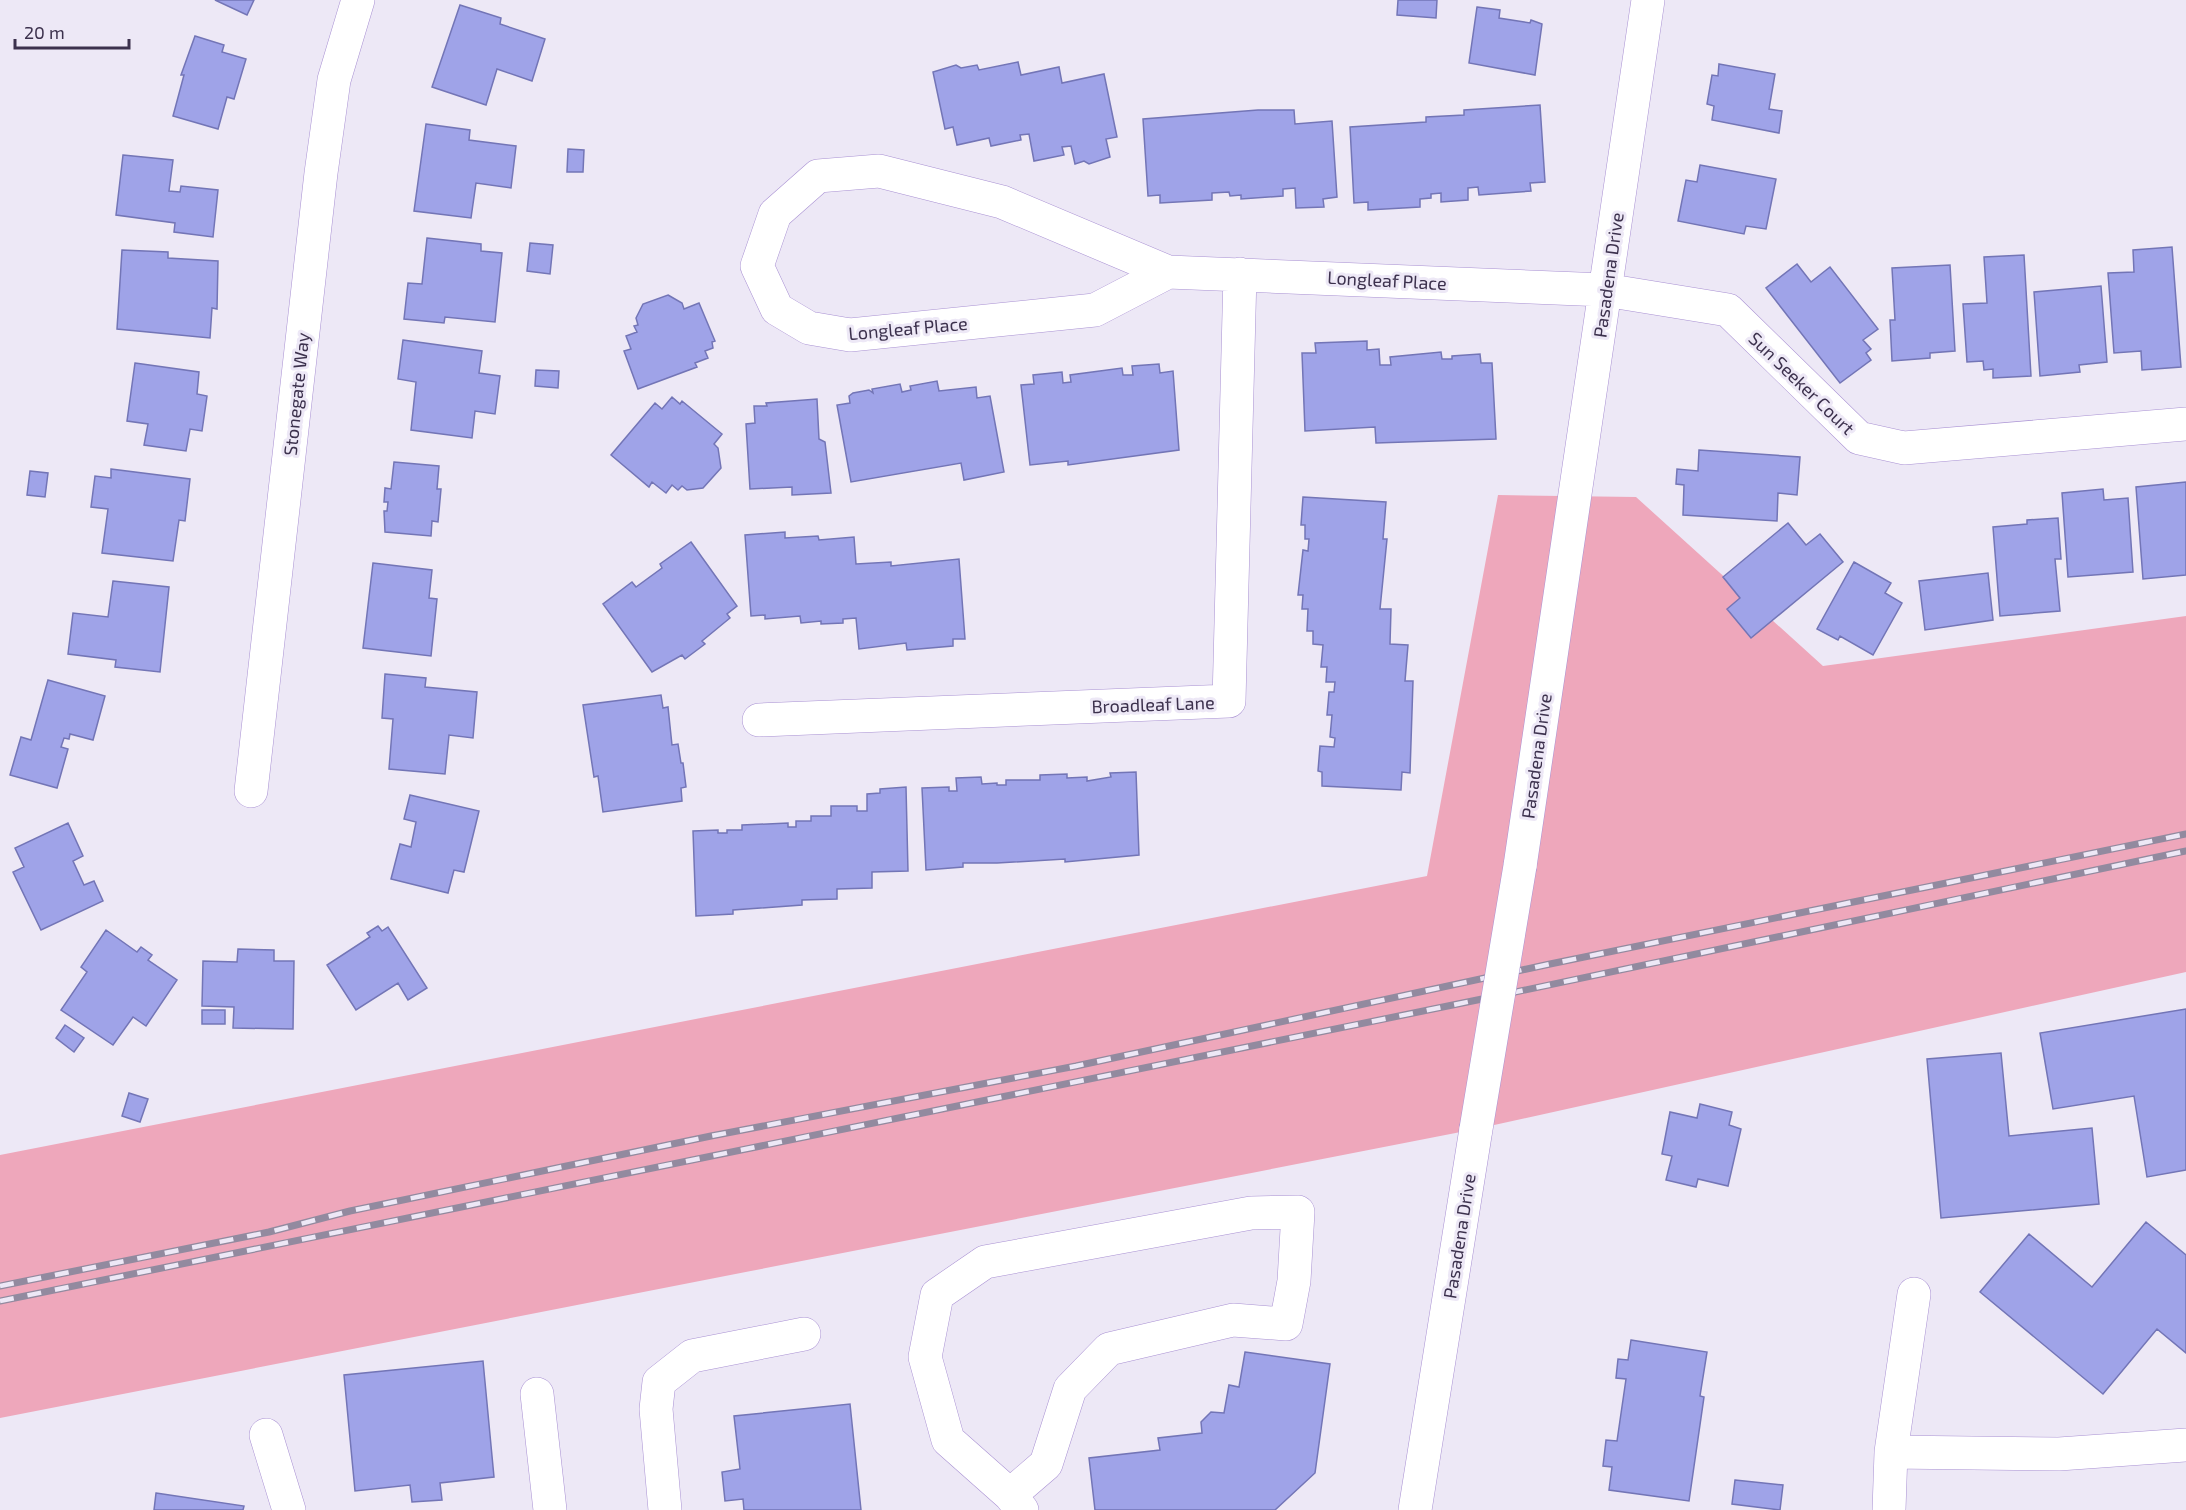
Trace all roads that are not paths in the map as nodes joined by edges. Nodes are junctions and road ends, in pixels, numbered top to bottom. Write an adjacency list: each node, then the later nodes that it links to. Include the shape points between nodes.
1 (358, 0): 8 (street, Stonegate Way, via 334,80 321,173)
2 (1648, 0): 5 (street, Pasadena Drive)
3 (1168, 272): 3 (street, Longleaf Place, via 1095,310 850,335 809,328 777,309 757,266 775,214 818,176 879,171 1002,202); 4 (street, Longleaf Place)
4 (1240, 274): 5 (street, Longleaf Place); 7 (street, Broadleaf Lane, via 1229,701)
5 (1605, 290): 6 (street, Sun Seeker Court, via 1728,310 1859,438 1904,448); 19 (street, Pasadena Drive, bridge, via 1520,866)
6 (2186, 424)
7 (759, 720)
8 (251, 791)
9 (1914, 1294): 14 (street)
10 (804, 1334): 18 (street, via 692,1356 659,1382 656,1410)
11 (537, 1394): 17 (street)
12 (266, 1435): 16 (street)
13 (2186, 1445): 14 (street, via 2059,1454)
14 (1891, 1452): 20 (street)
15 (1016, 1502): 15 (street, via 948,1440 926,1357 937,1295 985,1262 1251,1213 1298,1212 1294,1281 1286,1324 1233,1320 1109,1349 1070,1389 1046,1464)
16 (289, 1510)
17 (550, 1510)
18 (665, 1510)
19 (1415, 1510)
20 (1889, 1510)

